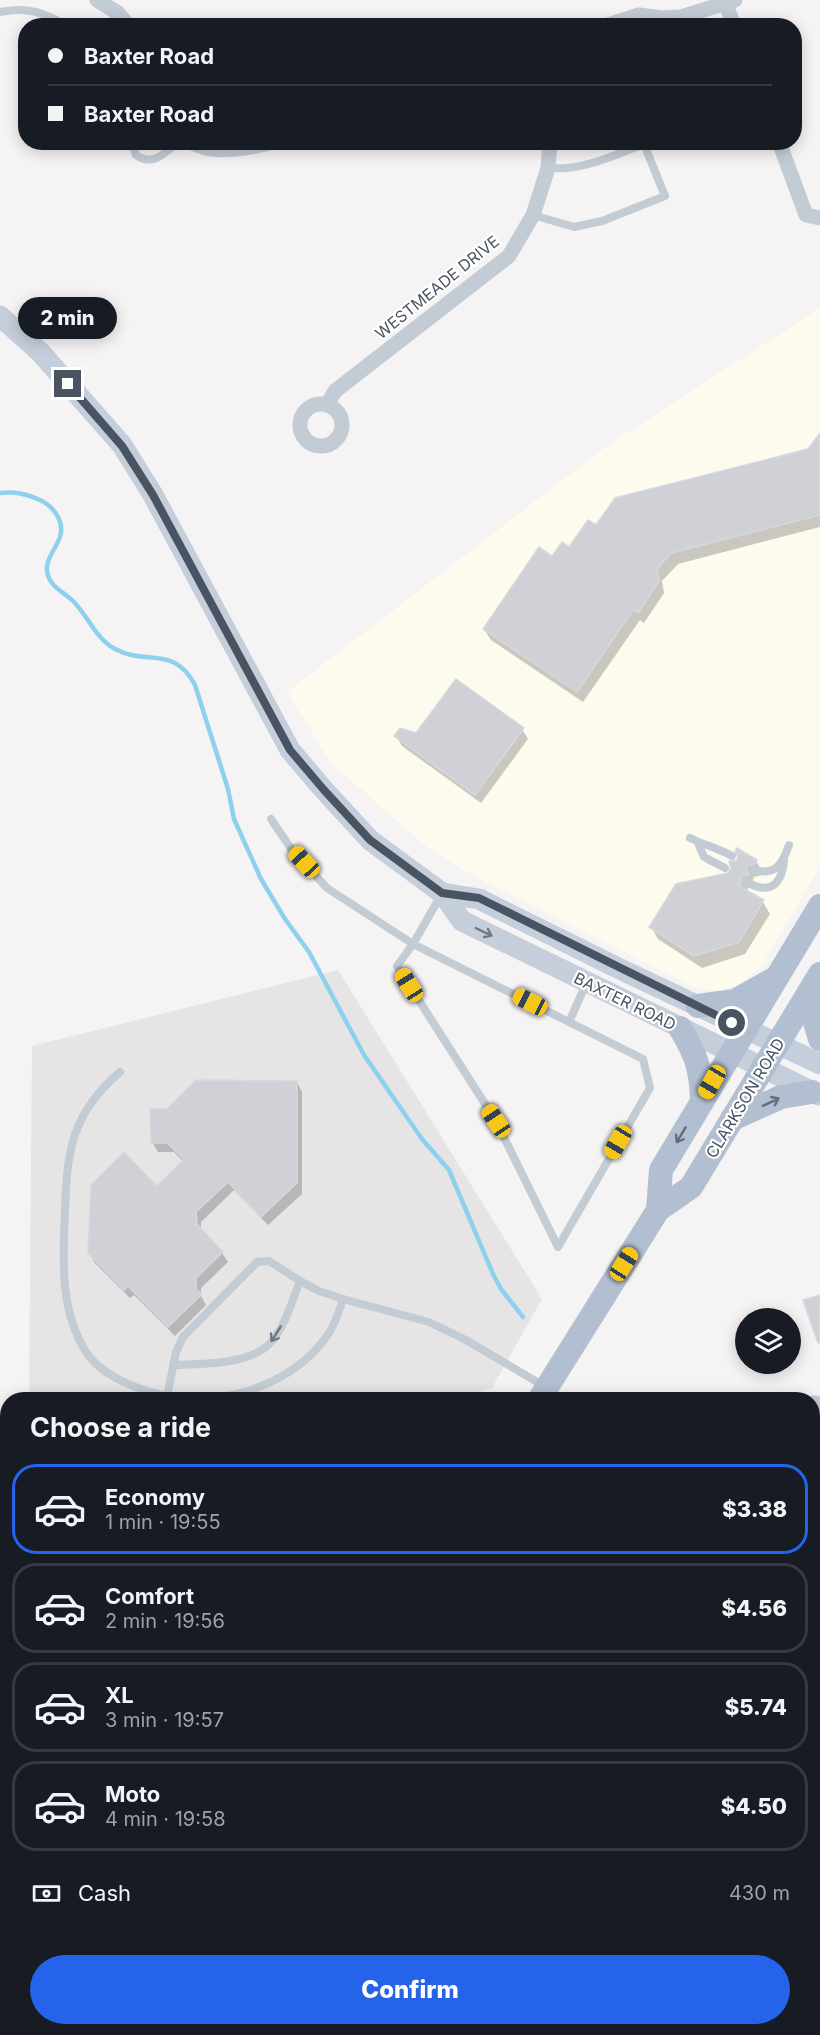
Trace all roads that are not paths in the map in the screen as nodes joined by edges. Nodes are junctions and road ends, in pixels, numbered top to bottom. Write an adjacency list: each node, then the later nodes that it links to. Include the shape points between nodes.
1 (97, 0): 4 (street)
2 (730, 2): 9 (street, via 681,17); 11 (street)
3 (0, 12): 5 (lane, via 30,10)
4 (118, 13): 6 (lane); 7 (street)
5 (53, 18)
6 (114, 18)
7 (122, 18)
8 (630, 18): 10 (street)
9 (662, 18)
10 (662, 18)
11 (733, 18)
12 (134, 150): 13 (lane, via 147,160 159,158)
13 (169, 150)
14 (200, 150): 20 (lane)
15 (260, 150): 20 (lane)
16 (549, 150): 21 (street, WESTMEADE DRIVE)
17 (628, 150): 21 (lane, via 594,163)
18 (646, 150): 22 (lane, via 665,196 574,228)
19 (782, 150): 23 (street, via 806,215)
20 (205, 152)
21 (548, 168): 22 (street, WESTMEADE DRIVE)
22 (533, 215): 25 (street, WESTMEADE DRIVE, via 509,256 335,391)
23 (820, 218)
24 (0, 316): 35 (main road, BAXTER ROAD, via 41,353 122,446 153,495 290,750 370,840)
25 (327, 405)
26 (271, 819): 37 (lane, via 292,850 327,888)
27 (690, 838): 28 (lane)
28 (698, 843): 30 (lane); 32 (lane, via 705,856)
29 (789, 845): 31 (lane)
30 (732, 856)
31 (784, 861): 33 (lane, via 772,871); 34 (lane, via 774,886 766,889)
32 (725, 868)
33 (752, 869)
34 (745, 881)
35 (442, 893): 37 (lane); 39 (main road, BAXTER ROAD, one-way to 39, via 462,921); 41 (main road, BAXTER ROAD, via 479,898)
36 (820, 906): 38 (main road, CLARKSON ROAD)
37 (413, 944): 42 (lane); 42 (lane, via 396,966 496,1121 558,1247 650,1088 644,1059)
38 (776, 977): 41 (main road, via 735,1001); 44 (main road, CLARKSON ROAD)
39 (586, 982): 42 (lane); 43 (main road, BAXTER ROAD)
40 (815, 982): 45 (main road, via 815,1022); 46 (main road, CLARKSON ROAD)
41 (698, 1006): 44 (main road, BAXTER ROAD)
42 (569, 1022)
43 (680, 1028): 47 (main road, BAXTER ROAD); 52 (main road, via 698,1063)
44 (745, 1029): 46 (main road, BAXTER ROAD); 47 (main road, CLARKSON ROAD)
45 (820, 1039)
46 (778, 1045): 48 (main road, BAXTER ROAD); 49 (main road, CLARKSON ROAD)
47 (731, 1052): 49 (main road, BAXTER ROAD); 52 (main road, CLARKSON ROAD)
48 (820, 1064)
49 (763, 1068): 51 (main road, BAXTER ROAD); 53 (main road, CLARKSON ROAD)
50 (120, 1072): 58 (lane, via 93,1100 73,1137 67,1166 64,1282 70,1315 87,1354 101,1368)
51 (816, 1094): 53 (main road, one-way to 51, via 782,1097)
52 (702, 1099): 54 (main road, CLARKSON ROAD, one-way to 54, via 661,1170)
53 (732, 1119): 54 (main road, CLARKSON ROAD, via 691,1187)
54 (657, 1210): 62 (main road, CLARKSON ROAD)
55 (300, 1281): 56 (lane); 57 (lane, one-way to 57, via 278,1332 260,1351 213,1364); 57 (lane, via 269,1261 256,1262 183,1337)
56 (343, 1299): 60 (lane, via 337,1318 321,1343 301,1362 273,1380); 61 (lane, via 429,1322 466,1340)
57 (173, 1365): 59 (lane)
58 (147, 1392)
59 (168, 1392)
60 (242, 1392)
61 (542, 1392)
62 (544, 1392)

